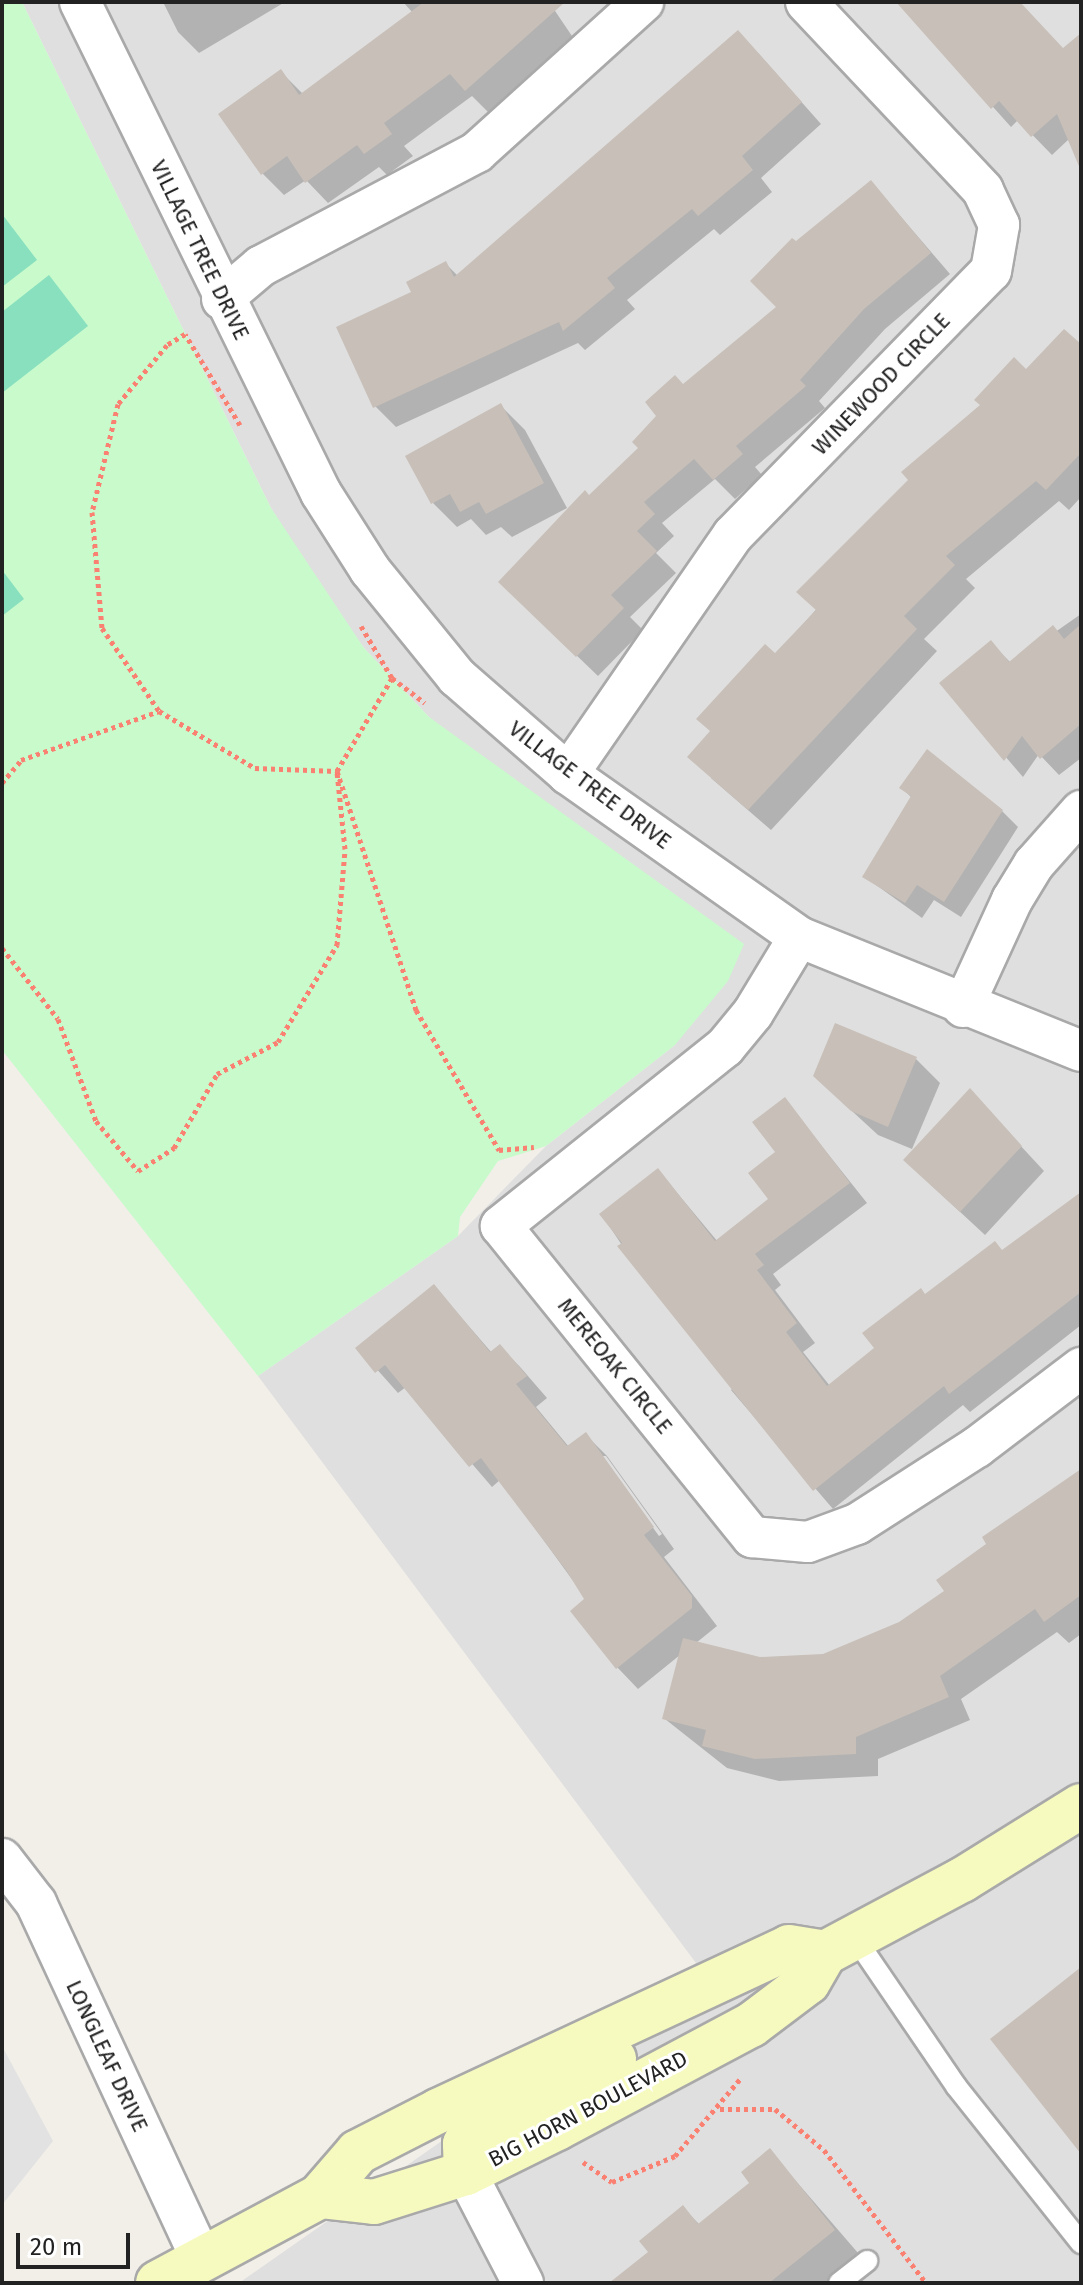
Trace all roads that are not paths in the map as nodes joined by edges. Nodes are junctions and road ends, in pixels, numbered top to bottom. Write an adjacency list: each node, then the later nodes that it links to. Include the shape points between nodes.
1 (80, 2): 4 (street, VILLAGE TREE DRIVE)
2 (643, 2): 4 (street, via 477,152 261,266)
3 (806, 2): 5 (street, WINEWOOD CIRCLE, via 983,190 999,225 991,271 733,535)
4 (222, 299): 5 (street, VILLAGE TREE DRIVE, via 321,493 370,570 457,677)
5 (568, 774): 7 (street, VILLAGE TREE DRIVE)
6 (1081, 811): 8 (street, via 1034,864 1012,900)
7 (799, 937): 8 (street, VILLAGE TREE DRIVE); 10 (street, MEREOAK CIRCLE, via 753,1013 725,1047 501,1226 752,1537 808,1542 857,1524 977,1447)
8 (963, 1007): 9 (street, VILLAGE TREE DRIVE)
9 (1081, 1051)
10 (1081, 1368)
11 (1081, 1806): 13 (main road, BIG HORN BOULEVARD, via 962,1880)
12 (2, 1859): 18 (street, LONGLEAF DRIVE, via 36,1903)
13 (839, 1944): 14 (main road, via 789,1947); 15 (main road, BIG HORN BOULEVARD, via 808,1982 751,2025); 17 (lane)
14 (673, 2003): 15 (main road, via 641,2045 558,2091 477,2127 465,2144); 16 (main road, via 358,2152)
15 (466, 2173): 16 (main road, BIG HORN BOULEVARD, via 374,2202); 21 (street)
16 (320, 2196): 18 (main road)
17 (1081, 2243)
18 (201, 2259): 20 (main road)
19 (867, 2261): 22 (lane)
20 (158, 2283)
21 (523, 2283)
22 (839, 2283)

